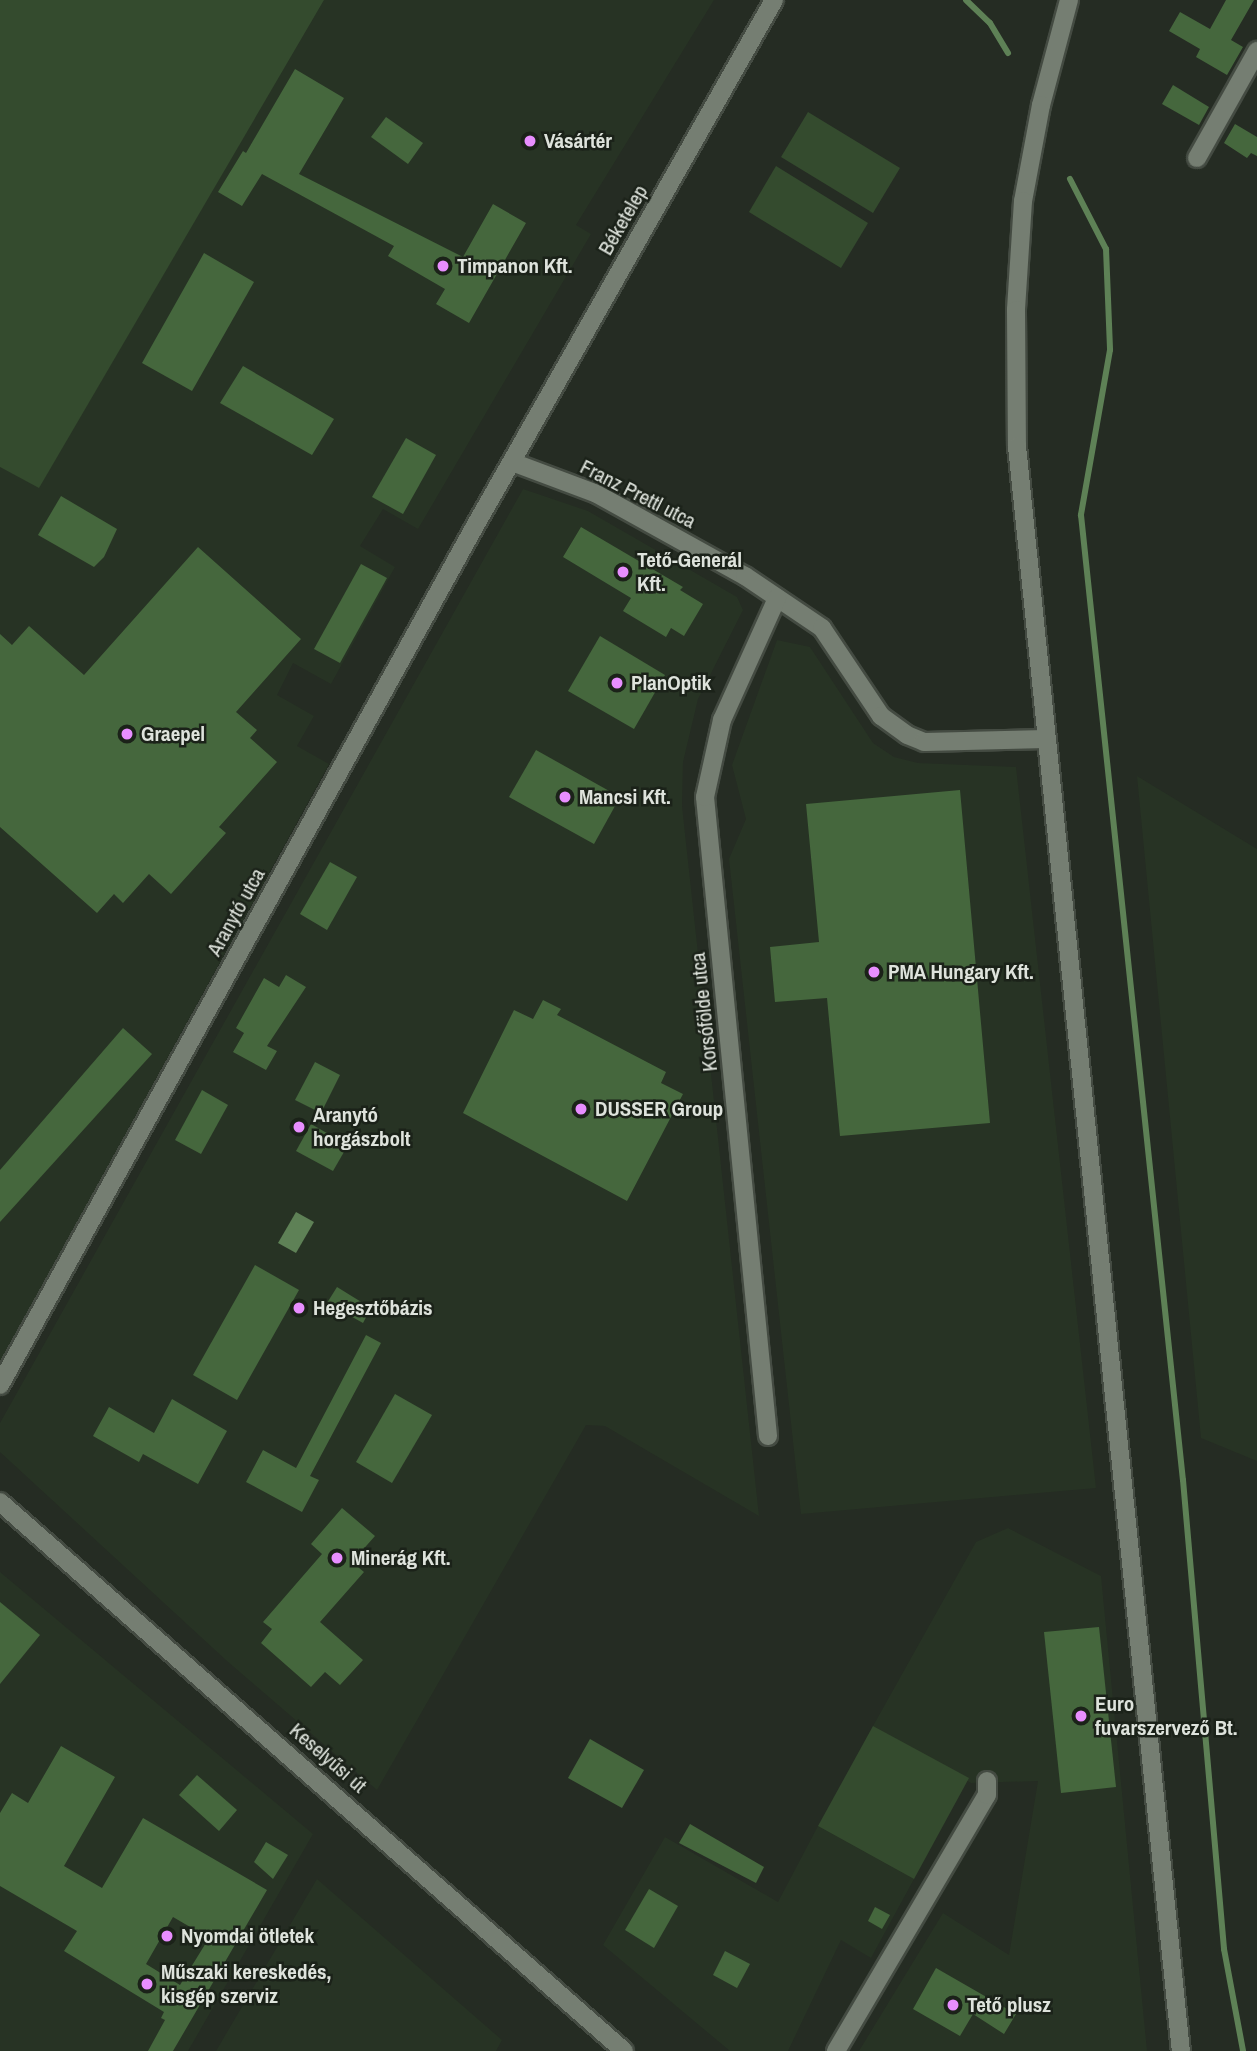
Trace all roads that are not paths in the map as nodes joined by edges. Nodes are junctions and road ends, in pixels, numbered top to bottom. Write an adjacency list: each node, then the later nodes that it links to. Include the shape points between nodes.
1 (775, 0): 5 (street, Béketelep)
2 (1069, 0): 7 (street, via 1023,201 1016,310 1017,446)
3 (1257, 51): 4 (street)
4 (1197, 158)
5 (512, 461): 6 (street, Franz Prettl utca, via 597,494); 8 (street, Aranytó utca)
6 (778, 598): 7 (street, Franz Prettl utca, via 822,628 881,716 907,735 924,742); 9 (street, Korsófölde utca, via 722,720 705,797)
7 (1046, 739): 14 (street)
8 (0, 1385)
9 (768, 1436)
10 (0, 1502): 12 (street, Keselyűsi út)
11 (987, 1781): 13 (street, via 987,1795)
12 (624, 2051)
13 (836, 2051)
14 (1181, 2051)

